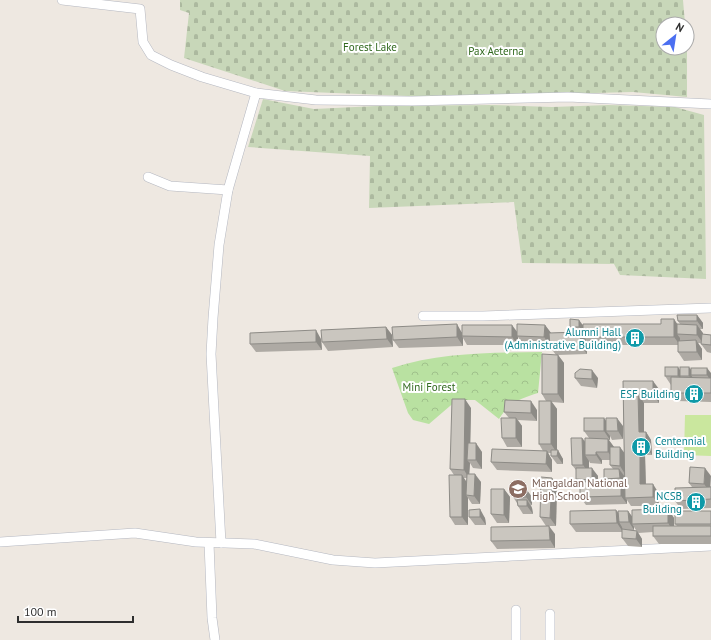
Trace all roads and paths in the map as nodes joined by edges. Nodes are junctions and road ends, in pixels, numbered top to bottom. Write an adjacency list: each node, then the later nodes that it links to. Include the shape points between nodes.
1 (62, 0): 2 (street)
2 (141, 5): 3 (street, via 143,42 152,55 202,77)
3 (256, 93): 4 (street, via 316,100 412,101 568,97); 6 (street)
4 (711, 104)
5 (148, 177): 6 (street, via 170,186)
6 (228, 190): 11 (street, via 219,245 211,354)
7 (711, 308): 8 (street)
8 (423, 316)
9 (0, 542): 10 (street, via 135,533)
10 (209, 542): 11 (street); 15 (street)
11 (221, 543): 12 (street, via 272,546 333,560 375,563)
12 (711, 546)
13 (516, 610): 16 (street)
14 (550, 614): 17 (street)
15 (215, 640)
16 (516, 640)
17 (550, 640)

